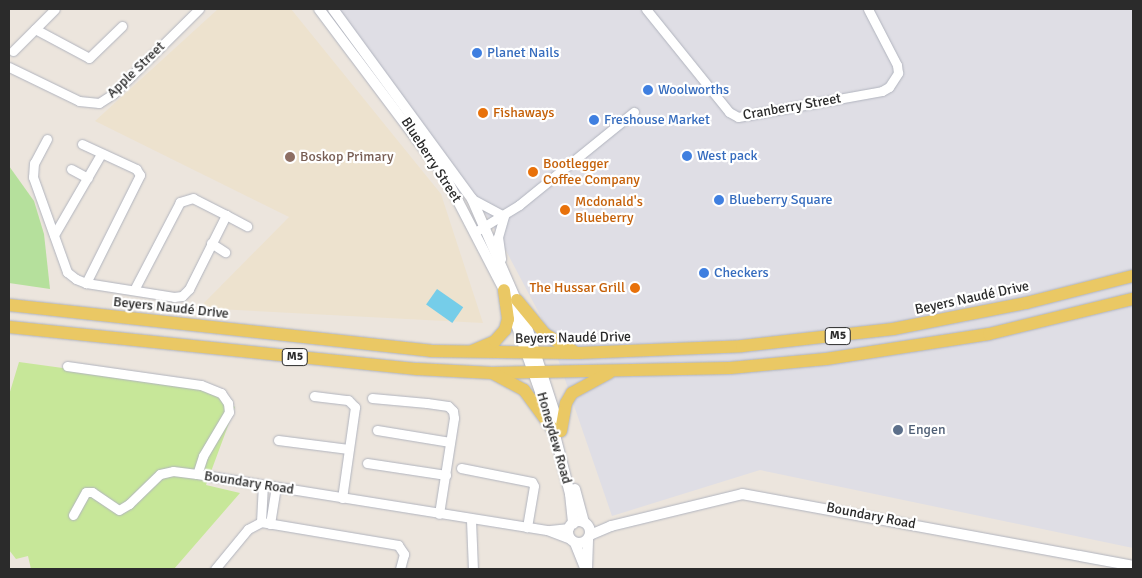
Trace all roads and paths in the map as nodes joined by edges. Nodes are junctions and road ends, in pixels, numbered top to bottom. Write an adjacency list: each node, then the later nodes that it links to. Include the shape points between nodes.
1 (55, 9): 8 (street)
2 (199, 9): 10 (street, Apple Street, via 113,94 99,103 79,101)
3 (319, 9): 22 (street, Blueberry Street, via 420,140 446,178)
4 (333, 9): 17 (street, Blueberry Street)
5 (646, 9): 6 (street, Cranberry Street, via 729,112 738,117 882,91 895,80 897,65)
6 (868, 9)
7 (122, 26): 8 (street, via 89,58)
8 (35, 29): 9 (street)
9 (13, 51)
10 (9, 67)
11 (634, 112): 19 (street)
12 (47, 139): 23 (street, via 34,163 33,177)
13 (82, 144): 14 (street)
14 (101, 154): 16 (street); 28 (street, via 136,169 140,175)
15 (71, 169): 16 (street)
16 (88, 178): 23 (street)
17 (472, 199): 19 (street); 21 (street, Blueberry Street)
18 (226, 215): 20 (street); 24 (street); 29 (street, via 193,198 180,202)
19 (504, 216): 21 (street); 26 (street, via 498,237)
20 (247, 226)
21 (485, 227): 22 (street); 26 (street, Blueberry Street)
22 (475, 232): 30 (street, Blueberry Street)
23 (54, 235): 28 (street, via 67,272)
24 (211, 243): 25 (street); 29 (street, via 189,289 182,296)
25 (225, 252)
26 (501, 259): 32 (street, Blueberry Street)
27 (1133, 276): 36 (main road, Beyers Naudé Drive / M5, via 981,313 875,332 742,346)
28 (86, 283): 29 (street)
29 (134, 290)
30 (504, 290): 35 (main road, via 508,319 501,337); 37 (street, Blueberry Street)
31 (1133, 298): 39 (main road, M5, via 989,334 826,359 730,368)
32 (517, 300): 36 (main road, via 545,334); 37 (street, Blueberry Street)
33 (9, 305): 35 (main road, Beyers Naudé Drive / M5)
34 (10, 328): 41 (main road, M5, via 341,362)
35 (465, 353): 37 (main road, Beyers Naudé Drive / M5)
36 (578, 353): 37 (main road, Beyers Naudé Drive / M5)
37 (533, 354): 40 (street, Honeydew Road)
38 (67, 366): 51 (street, Boundary Road, via 201,384 221,393 228,403 229,412 203,456)
39 (613, 370): 40 (main road, M5); 45 (main road, via 572,393)
40 (540, 372): 41 (main road, M5); 45 (street, Honeydew Road)
41 (492, 373): 45 (main road, via 524,390)
42 (314, 396): 48 (street, via 348,400 353,404)
43 (372, 398): 47 (street, via 448,406 454,418)
44 (377, 430): 47 (street)
45 (557, 431): 60 (street, Honeydew Road); 62 (street, Honeydew Road, via 570,494)
46 (278, 440): 48 (street)
47 (450, 442): 52 (street)
48 (348, 449): 55 (street)
49 (367, 463): 52 (street)
50 (461, 468): 64 (street, via 532,482)
51 (197, 474): 53 (street, Boundary Road); 57 (street, via 173,471 160,474 119,510 92,492 86,492)
52 (446, 475): 56 (street)
53 (263, 485): 54 (street, Boundary Road); 59 (street)
54 (276, 487): 55 (street, Boundary Road); 61 (street)
55 (342, 498): 56 (street, Boundary Road)
56 (439, 514): 58 (street, Boundary Road)
57 (73, 515)
58 (471, 520): 64 (street, Boundary Road); 71 (street)
59 (261, 522): 61 (street); 69 (street, via 248,529)
60 (585, 523): 62 (street, Boundary Road); 63 (street, Boundary Road); 66 (street, Honeydew Road)
61 (270, 524): 70 (street, via 398,545 404,554)
62 (571, 526): 65 (street, Boundary Road); 67 (street, Honeydew Road)
63 (611, 526): 66 (street, Boundary Road); 68 (street, Boundary Road, via 706,500 751,494)
64 (527, 527): 65 (street, Boundary Road)
65 (547, 530): 67 (street, Boundary Road)
66 (589, 537): 67 (street, Boundary Road, via 582,543); 72 (street)
67 (573, 541): 72 (street)
68 (1133, 566)
69 (215, 569)
70 (400, 569)
71 (473, 569)
72 (586, 569)

